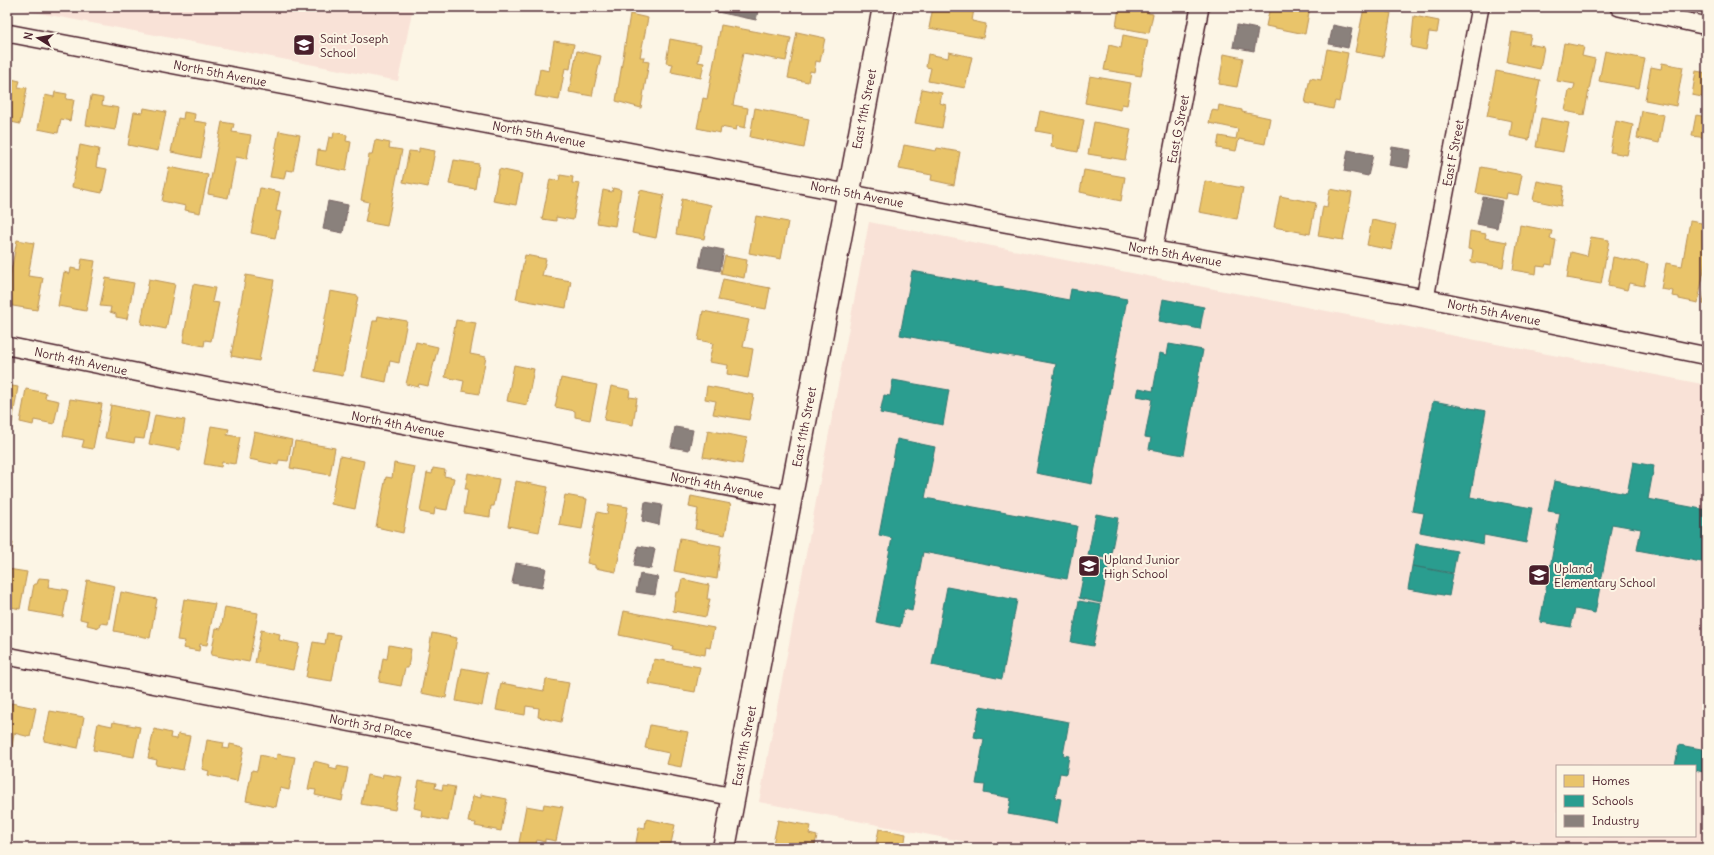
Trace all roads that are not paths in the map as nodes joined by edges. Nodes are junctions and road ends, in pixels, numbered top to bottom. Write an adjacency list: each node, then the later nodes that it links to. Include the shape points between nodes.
1 (884, 7): 7 (street, East 11th Street)
2 (1200, 7): 8 (street, East G Street)
3 (1480, 7): 9 (street, East F Street)
4 (1619, 7): 5 (street)
5 (1707, 26)
6 (7, 32): 7 (street, North 5th Avenue)
7 (848, 193): 8 (street, North 5th Avenue); 12 (street, East 11th Street)
8 (1153, 250): 9 (street, North 5th Avenue)
9 (1425, 298): 11 (street, North 5th Avenue)
10 (7, 346): 12 (street, North 4th Avenue)
11 (1707, 356)
12 (790, 499): 14 (street, East 11th Street)
13 (7, 656): 14 (street, North 3rd Place)
14 (734, 798): 15 (street, East 11th Street)
15 (724, 848)

